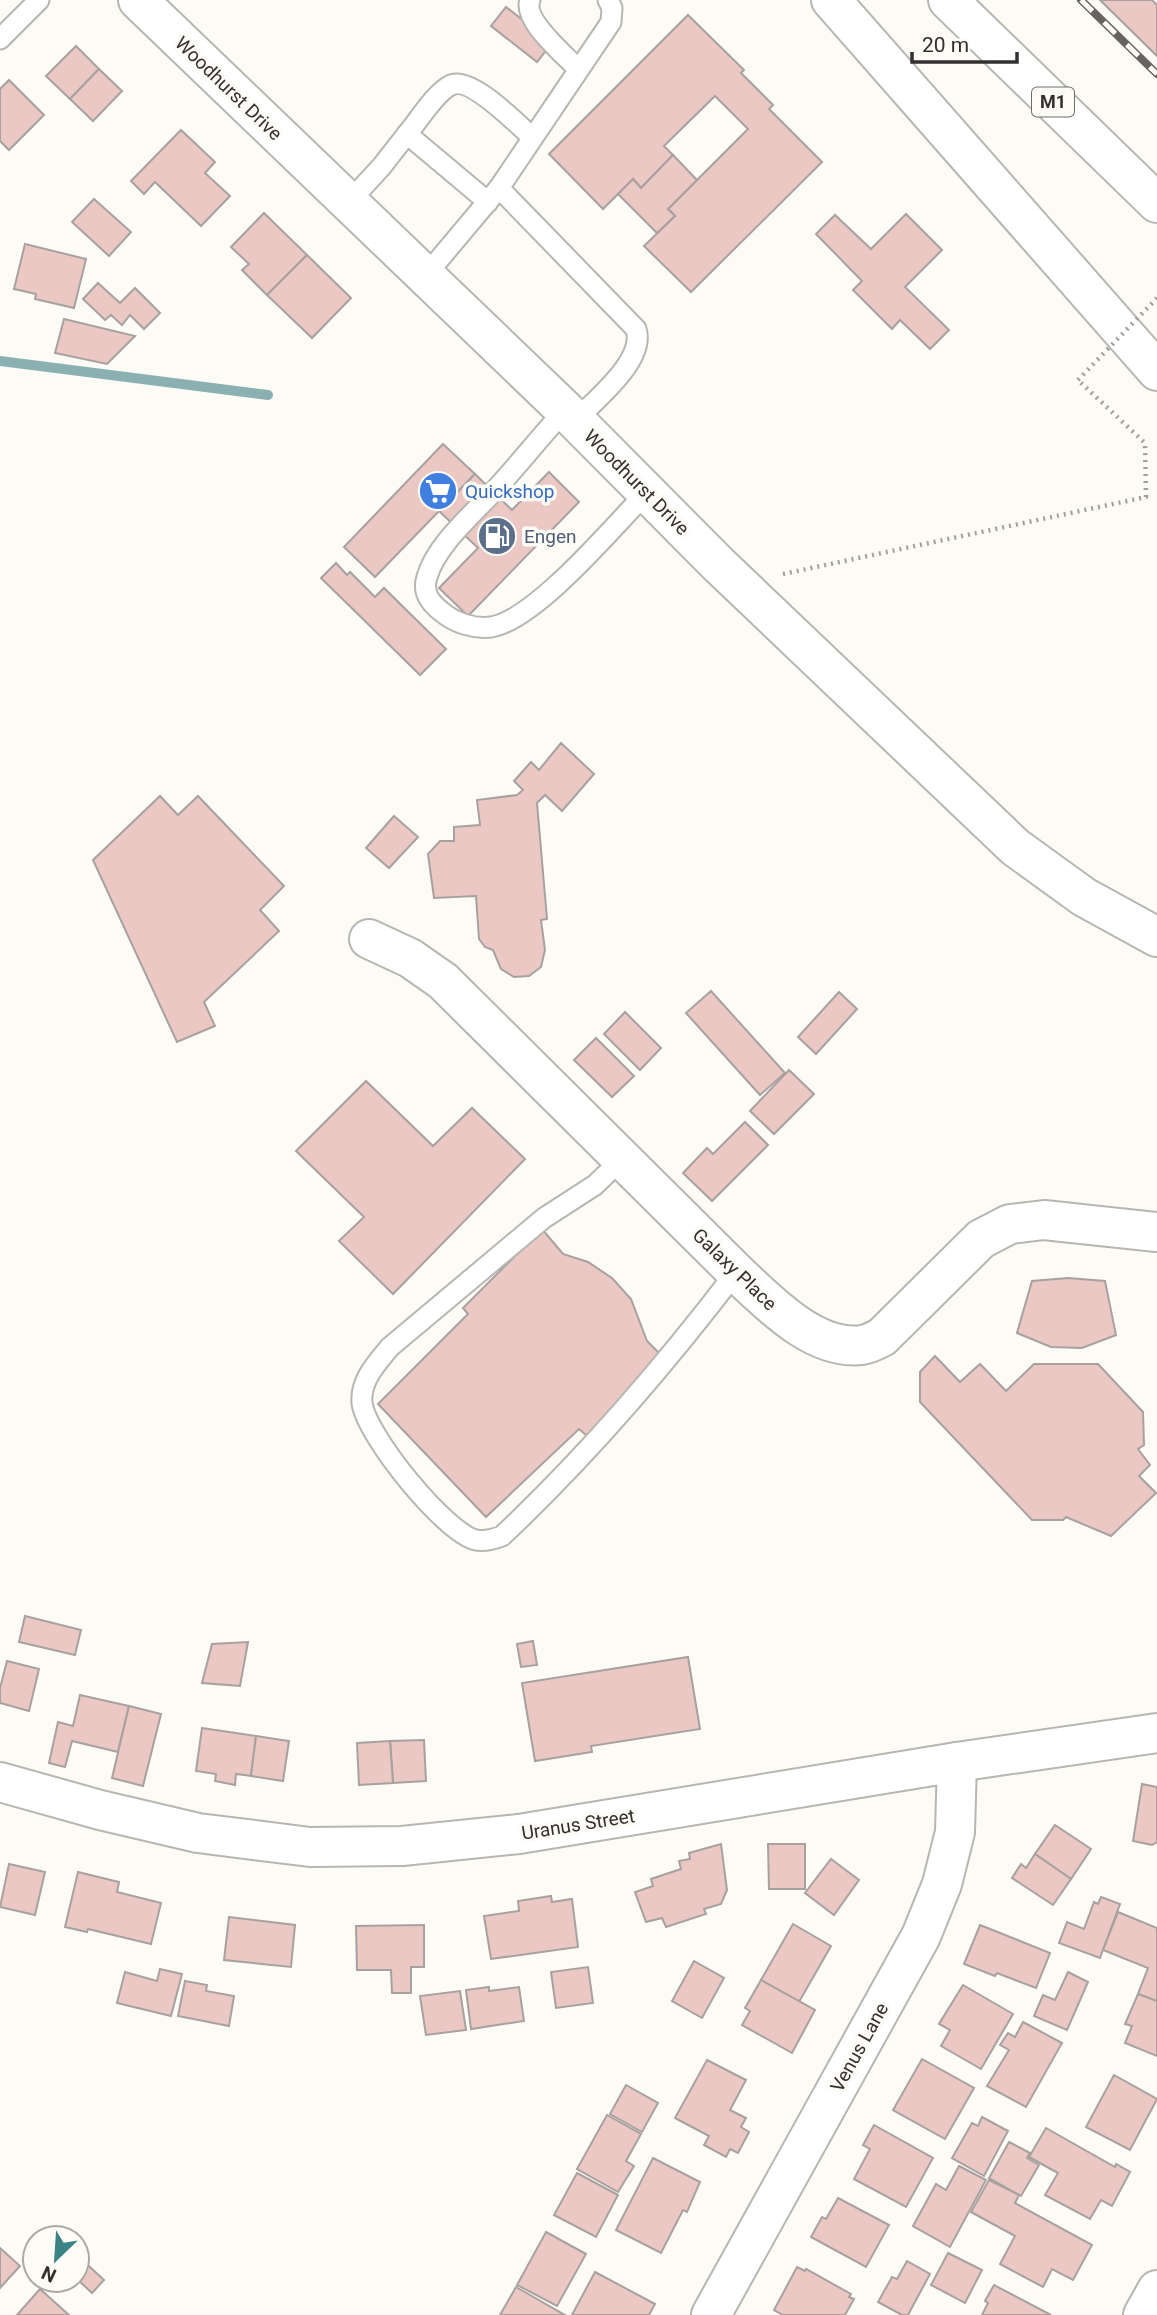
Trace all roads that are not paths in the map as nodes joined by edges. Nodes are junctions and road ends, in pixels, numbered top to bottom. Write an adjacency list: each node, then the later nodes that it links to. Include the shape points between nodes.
1 (39, 0): 7 (lane)
2 (138, 0): 12 (main road, Woodhurst Drive)
3 (530, 0): 8 (lane, via 529,13 539,28)
4 (608, 0): 8 (lane, via 612,19)
5 (831, 0): 15 (main road)
6 (948, 0): 13 (main road, M1)
7 (0, 39)
8 (578, 69): 10 (lane)
9 (407, 134): 10 (lane, via 448,86 456,83 473,87); 11 (lane); 12 (lane)
10 (532, 137): 11 (lane)
11 (494, 195): 14 (lane); 16 (lane, via 636,329 639,338 632,360)
12 (348, 203): 14 (main road, Woodhurst Drive)
13 (1157, 203)
14 (426, 275): 16 (main road, Woodhurst Drive)
15 (1157, 371)
16 (570, 415): 17 (main road, Woodhurst Drive); 17 (lane, via 450,538 433,562 425,587 430,604 453,621 477,627 514,619 566,576)
17 (646, 493): 18 (main road, Woodhurst Drive, via 1015,846 1084,897)
18 (1157, 937)
19 (369, 939): 20 (main road, Galaxy Place, via 410,958 443,981)
20 (622, 1159): 22 (main road, Galaxy Place); 22 (lane, via 390,1347 371,1370 362,1401 365,1414 380,1445 428,1503 463,1534 477,1540 502,1536 666,1362)
21 (1157, 1232): 22 (main road, Galaxy Place, via 1044,1220 1010,1224 981,1239 899,1322 865,1345 843,1345 785,1318)
22 (736, 1272)
23 (1157, 1733): 24 (main road, Uranus Street)
24 (957, 1762): 25 (main road, Uranus Street, via 519,1834 402,1846 310,1847 198,1833); 27 (main road, Venus Lane, via 955,1832 942,1884 921,1936)
25 (0, 1782)
26 (1157, 2290): 28 (main road)
27 (711, 2315)
28 (1143, 2315)

